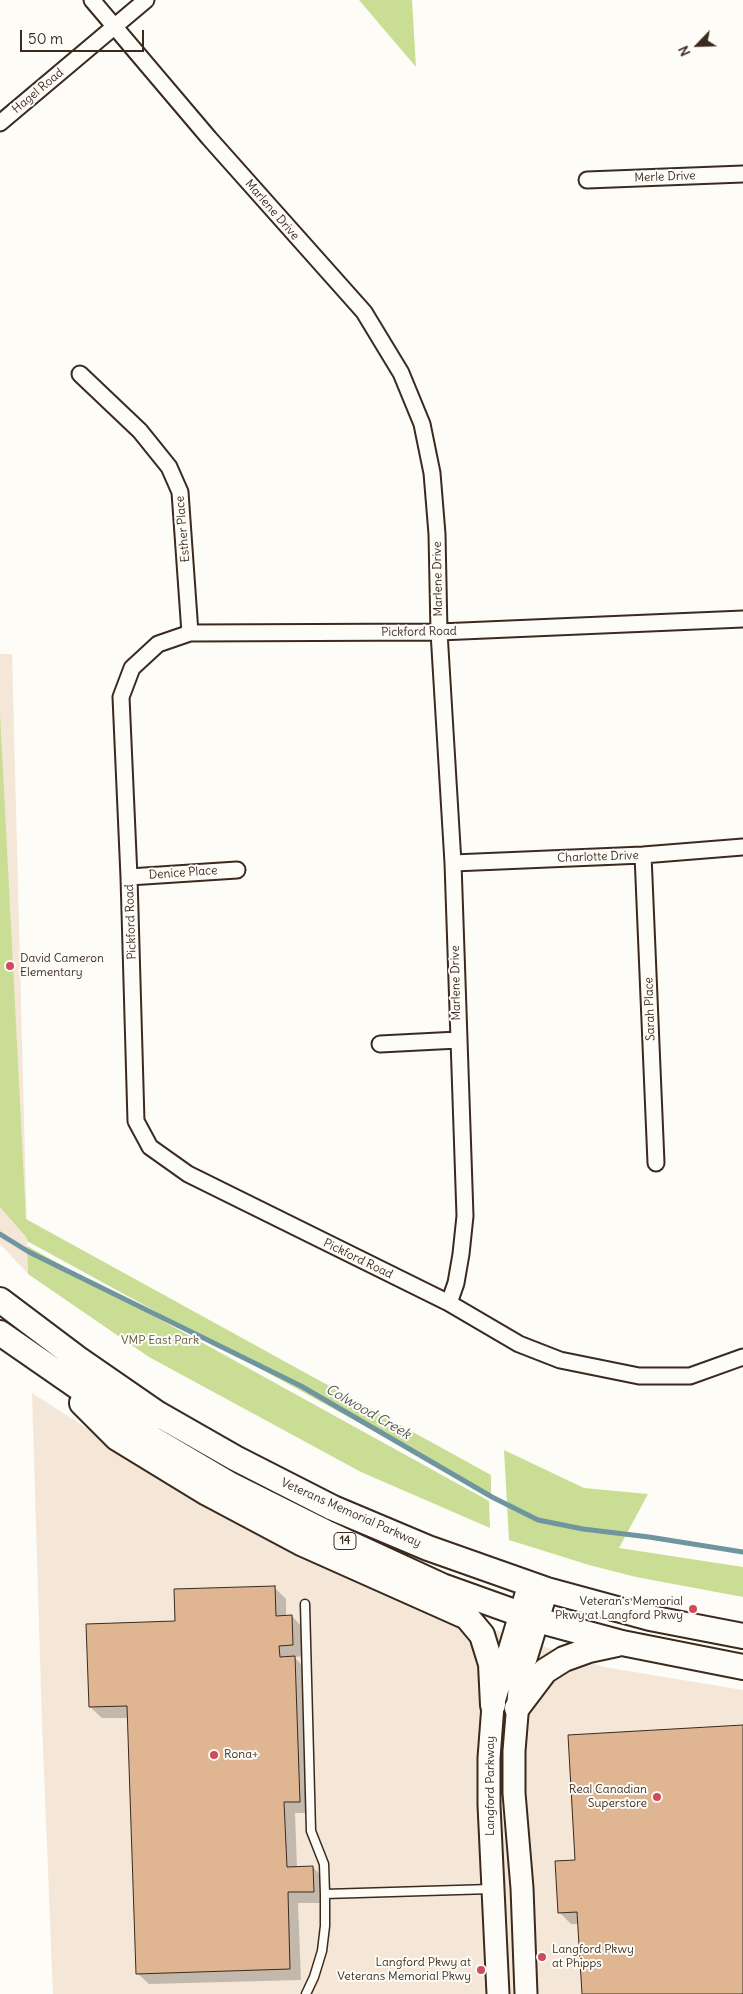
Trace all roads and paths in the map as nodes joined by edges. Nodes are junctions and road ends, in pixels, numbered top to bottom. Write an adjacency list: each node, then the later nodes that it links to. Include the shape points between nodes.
1 (92, 0): 3 (street, Marlene Drive)
2 (146, 0): 3 (street, Hagel Road)
3 (113, 27): 4 (street, Hagel Road); 9 (street, Marlene Drive, via 364,312 401,373 422,424 432,472)
4 (0, 123)
5 (743, 174): 6 (street, Merle Drive)
6 (587, 180)
7 (80, 374): 10 (street, Esther Place, via 140,431 170,468 180,492)
8 (743, 619): 9 (street, Pickford Road)
9 (439, 632): 10 (street, Pickford Road); 13 (street, Marlene Drive)
10 (190, 633): 15 (street, Pickford Road, via 158,644 151,650 132,668 121,697)
11 (743, 847): 12 (street, Charlotte Drive)
12 (643, 855): 13 (street, Charlotte Drive); 18 (street, Sarah Place)
13 (453, 863): 16 (street, Marlene Drive)
14 (237, 870): 15 (street, Denice Place)
15 (129, 877): 20 (street, Pickford Road, via 136,1121 150,1147 188,1174)
16 (458, 1040): 17 (street); 20 (street, Marlene Drive, via 465,1216 462,1254)
17 (380, 1044)
18 (656, 1163)
19 (0, 1300): 24 (main road, Veterans Memorial Parkway / 14, via 158,1414)
20 (450, 1304): 22 (street, Pickford Road, via 519,1344 560,1360 603,1370 639,1376 690,1376)
21 (0, 1333): 23 (main road, Veterans Memorial Parkway / 14)
22 (743, 1356)
23 (44, 1364): 24 (main road, Veterans Memorial Parkway / 14, via 153,1439); 31 (main road, via 117,1438 207,1493 301,1543 467,1617 482,1636 491,1664)
24 (184, 1443): 25 (main road, Veterans Memorial Parkway / 14, via 240,1461 333,1508 428,1548); 27 (main road, Veterans Memorial Parkway / 14, via 231,1485 442,1586)
25 (538, 1587): 27 (main road, Langford Parkway); 28 (main road, Veterans Memorial Parkway / 14, via 650,1618)
26 (305, 1604): 34 (lane, via 311,1831 324,1864)
27 (529, 1617): 29 (main road, Veterans Memorial Parkway / 14); 31 (main road, Langford Parkway); 32 (main road, Langford Parkway)
28 (743, 1636)
29 (622, 1643): 30 (main road, Veterans Memorial Parkway / 14); 32 (main road, via 564,1659 545,1671)
30 (743, 1667)
31 (493, 1705): 33 (main road, Langford Parkway, via 489,1758)
32 (517, 1708): 37 (main road, Langford Parkway, via 514,1793)
33 (493, 1889): 34 (lane); 36 (main road, Langford Parkway)
34 (325, 1894): 35 (lane, via 322,1951)
35 (306, 1994)
36 (498, 1994)
37 (526, 1994)

